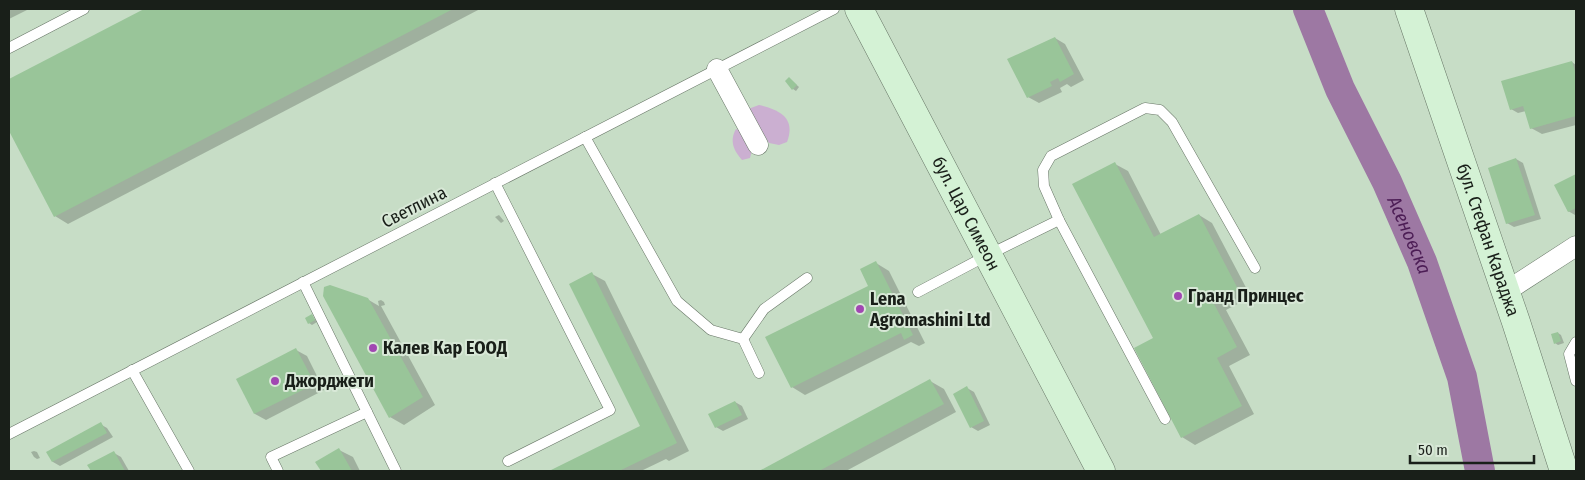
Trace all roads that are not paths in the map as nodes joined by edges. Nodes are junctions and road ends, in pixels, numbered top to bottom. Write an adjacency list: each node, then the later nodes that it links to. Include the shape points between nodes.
1 (84, 9): 5 (lane)
2 (834, 9): 6 (lane, Светлина)
3 (859, 9): 12 (main road, бул. Цар Симеон)
4 (1409, 9): 17 (main road, бул. Стефан Караджа)
5 (9, 48)
6 (717, 69): 7 (lane, Светлина); 8 (street)
7 (585, 137): 9 (lane, Светлина); 18 (lane, via 677,301 711,330)
8 (758, 144)
9 (495, 184): 15 (lane, Светлина); 26 (lane, via 610,410)
10 (1059, 220): 12 (lane); 13 (lane, via 1044,186 1043,170 1051,156 1145,108 1160,110 1172,122); 24 (lane)
11 (1576, 246): 17 (street)
12 (988, 255): 16 (lane); 30 (main road, бул. Цар Симеон)
13 (1255, 268)
14 (807, 278): 18 (lane, via 764,309)
15 (303, 282): 20 (lane, Светлина); 23 (lane)
16 (918, 292)
17 (1505, 292): 31 (main road, бул. Стефан Караджа)
18 (743, 339): 21 (lane)
19 (1576, 342): 22 (lane, via 1569,354)
20 (132, 370): 25 (lane, Светлина); 27 (lane)
21 (759, 374)
22 (1576, 381)
23 (367, 412): 28 (lane, via 271,456); 29 (lane)
24 (1165, 419)
25 (9, 434)
26 (508, 461)
27 (189, 471)
28 (278, 471)
29 (396, 471)
30 (1101, 471)
31 (1564, 471)

